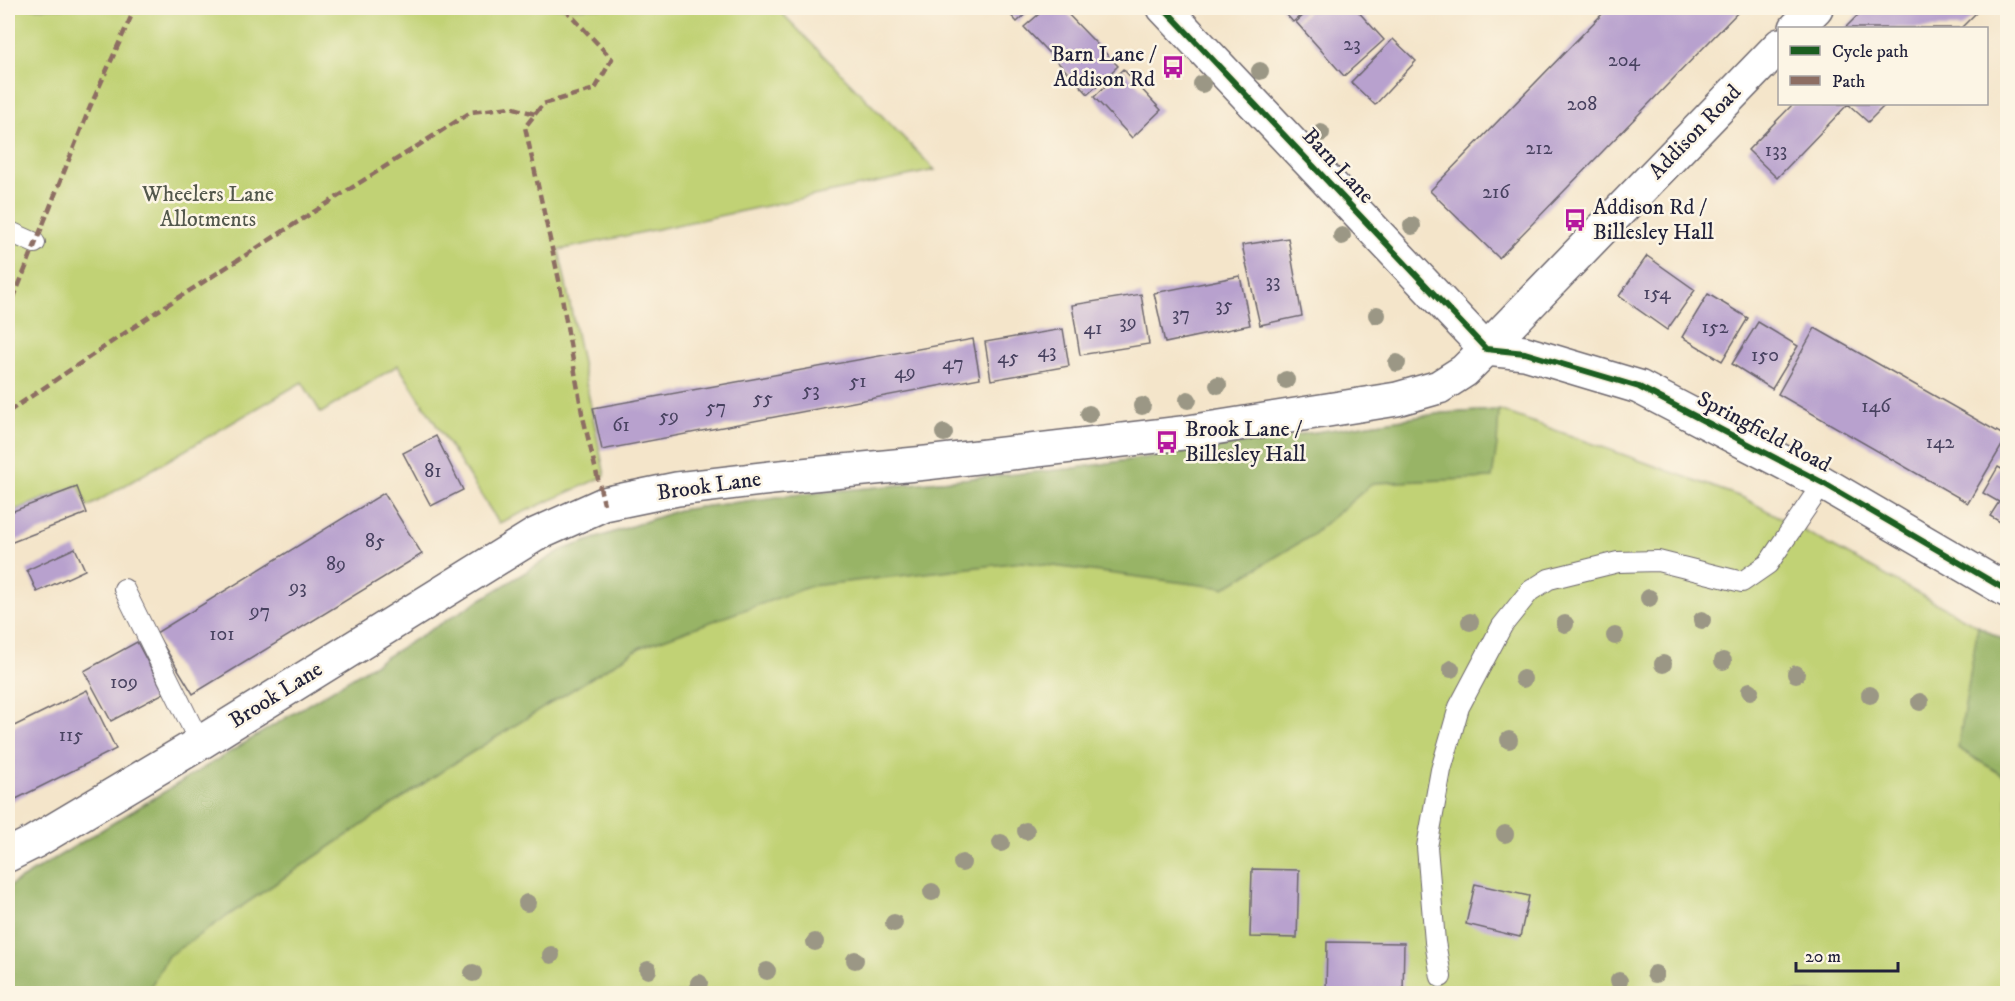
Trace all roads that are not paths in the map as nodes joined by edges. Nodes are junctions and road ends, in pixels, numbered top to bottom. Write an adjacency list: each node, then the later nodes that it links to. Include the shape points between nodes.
1 (1164, 8): 7 (main road, Barn Lane)
2 (1816, 8): 3 (main road)
3 (1797, 27)
4 (1778, 46): 7 (main road, Addison Road)
5 (8, 231): 6 (lane)
6 (34, 243)
7 (1486, 349): 8 (main road, Springfield Road, via 1525,353 1639,387); 11 (main road, Brook Lane, via 1464,371 1439,387 1397,399 1182,433 677,489 604,504 535,535)
8 (1823, 483): 10 (main road, Springfield Road); 13 (lane, via 1768,564 1742,582 1658,561 1618,562 1549,579 1530,591 1502,626 1459,707 1444,752 1427,848)
9 (124, 589): 11 (lane)
10 (2007, 591)
11 (200, 743): 12 (main road, Brook Lane)
12 (8, 855)
13 (1441, 978)

